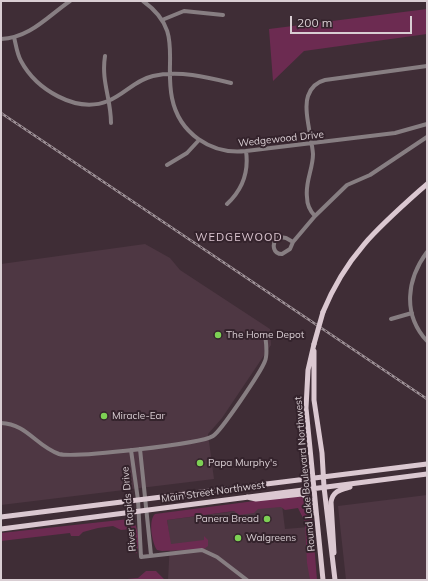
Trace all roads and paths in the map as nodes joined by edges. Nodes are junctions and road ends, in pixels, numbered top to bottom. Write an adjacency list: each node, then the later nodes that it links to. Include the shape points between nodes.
1 (70, 1): 3 (street)
2 (143, 1): 5 (street, Wedgewood Drive)
3 (63, 3): 6 (street, via 32,30)
4 (223, 15): 5 (street, via 184,11)
5 (162, 20): 10 (street, Wedgewood Drive, via 171,44)
6 (14, 37): 7 (street); 12 (street, via 21,61 27,70 52,93 83,104)
7 (1, 39)
8 (105, 56): 12 (street, via 103,75)
9 (427, 66): 17 (street, via 326,80 314,86 307,100)
10 (171, 74): 11 (street, via 198,76); 12 (street, via 141,79); 16 (street, Wedgewood Drive, via 172,98 178,115)
11 (231, 83)
12 (108, 101): 13 (street)
13 (111, 123)
14 (427, 124): 17 (street, Wedgewood Drive, via 395,133)
15 (427, 137): 22 (street, via 370,175 347,186)
16 (199, 140): 18 (street, Wedgewood Drive, via 222,150); 19 (street, via 187,153)
17 (312, 143): 18 (street, Wedgewood Drive); 22 (street, via 313,156 306,185 309,207)
18 (246, 151): 21 (street, via 243,182)
19 (167, 165)
20 (427, 184): 29 (main road, Round Lake Boulevard Northwest, bridge, via 378,228 358,250 335,285 323,312)
21 (226, 204)
22 (315, 216): 23 (street)
23 (294, 242): 23 (street, via 290,249 282,254 273,248 276,238 286,238)
24 (427, 252): 25 (street, via 411,282 409,292)
25 (412, 313): 26 (street); 28 (street)
26 (390, 319)
27 (265, 334): 31 (street, via 264,362 217,434 203,440)
28 (427, 341)
29 (314, 344): 35 (main road, Round Lake Boulevard Northwest, via 309,360 306,395); 36 (main road, Round Lake Boulevard Northwest, via 313,389)
30 (1, 423): 32 (street, via 28,432 49,449 64,455)
31 (140, 449): 32 (street); 41 (street, River Rapids Drive)
32 (131, 450): 42 (street, River Rapids Drive)
33 (427, 464): 36 (main road, Main Street Northwest)
34 (427, 474): 37 (main road, Main Street Northwest)
35 (314, 478): 36 (main road, Main Street Northwest); 39 (main road, Round Lake Boulevard Northwest); 41 (main road, Main Street Northwest)
36 (324, 478): 38 (main road, Round Lake Boulevard Northwest)
37 (356, 484): 38 (main road, Main Street Northwest); 49 (main road, via 332,495)
38 (324, 487): 39 (main road, Main Street Northwest); 49 (main road, Round Lake Boulevard Northwest)
39 (315, 488): 40 (main road, Main Street Northwest); 46 (main road, Round Lake Boulevard Northwest)
40 (244, 496): 43 (main road, Main Street Northwest); 46 (main road, via 256,499 305,495 312,501)
41 (146, 499): 42 (main road, Main Street Northwest); 43 (street, River Rapids Drive)
42 (138, 500): 44 (street, River Rapids Drive); 45 (main road, Main Street Northwest)
43 (146, 511): 44 (main road, Main Street Northwest); 48 (street, River Rapids Drive)
44 (137, 512): 47 (main road, Main Street Northwest); 48 (street, River Rapids Drive, via 142,557)
45 (1, 517)
46 (318, 528): 51 (main road, Round Lake Boulevard Northwest)
47 (1, 529)
48 (151, 555): 50 (street, River Rapids Drive, via 202,550 217,557)
49 (332, 560): 52 (main road, Round Lake Boulevard Northwest)
50 (247, 580)
51 (323, 580)
52 (335, 580)

